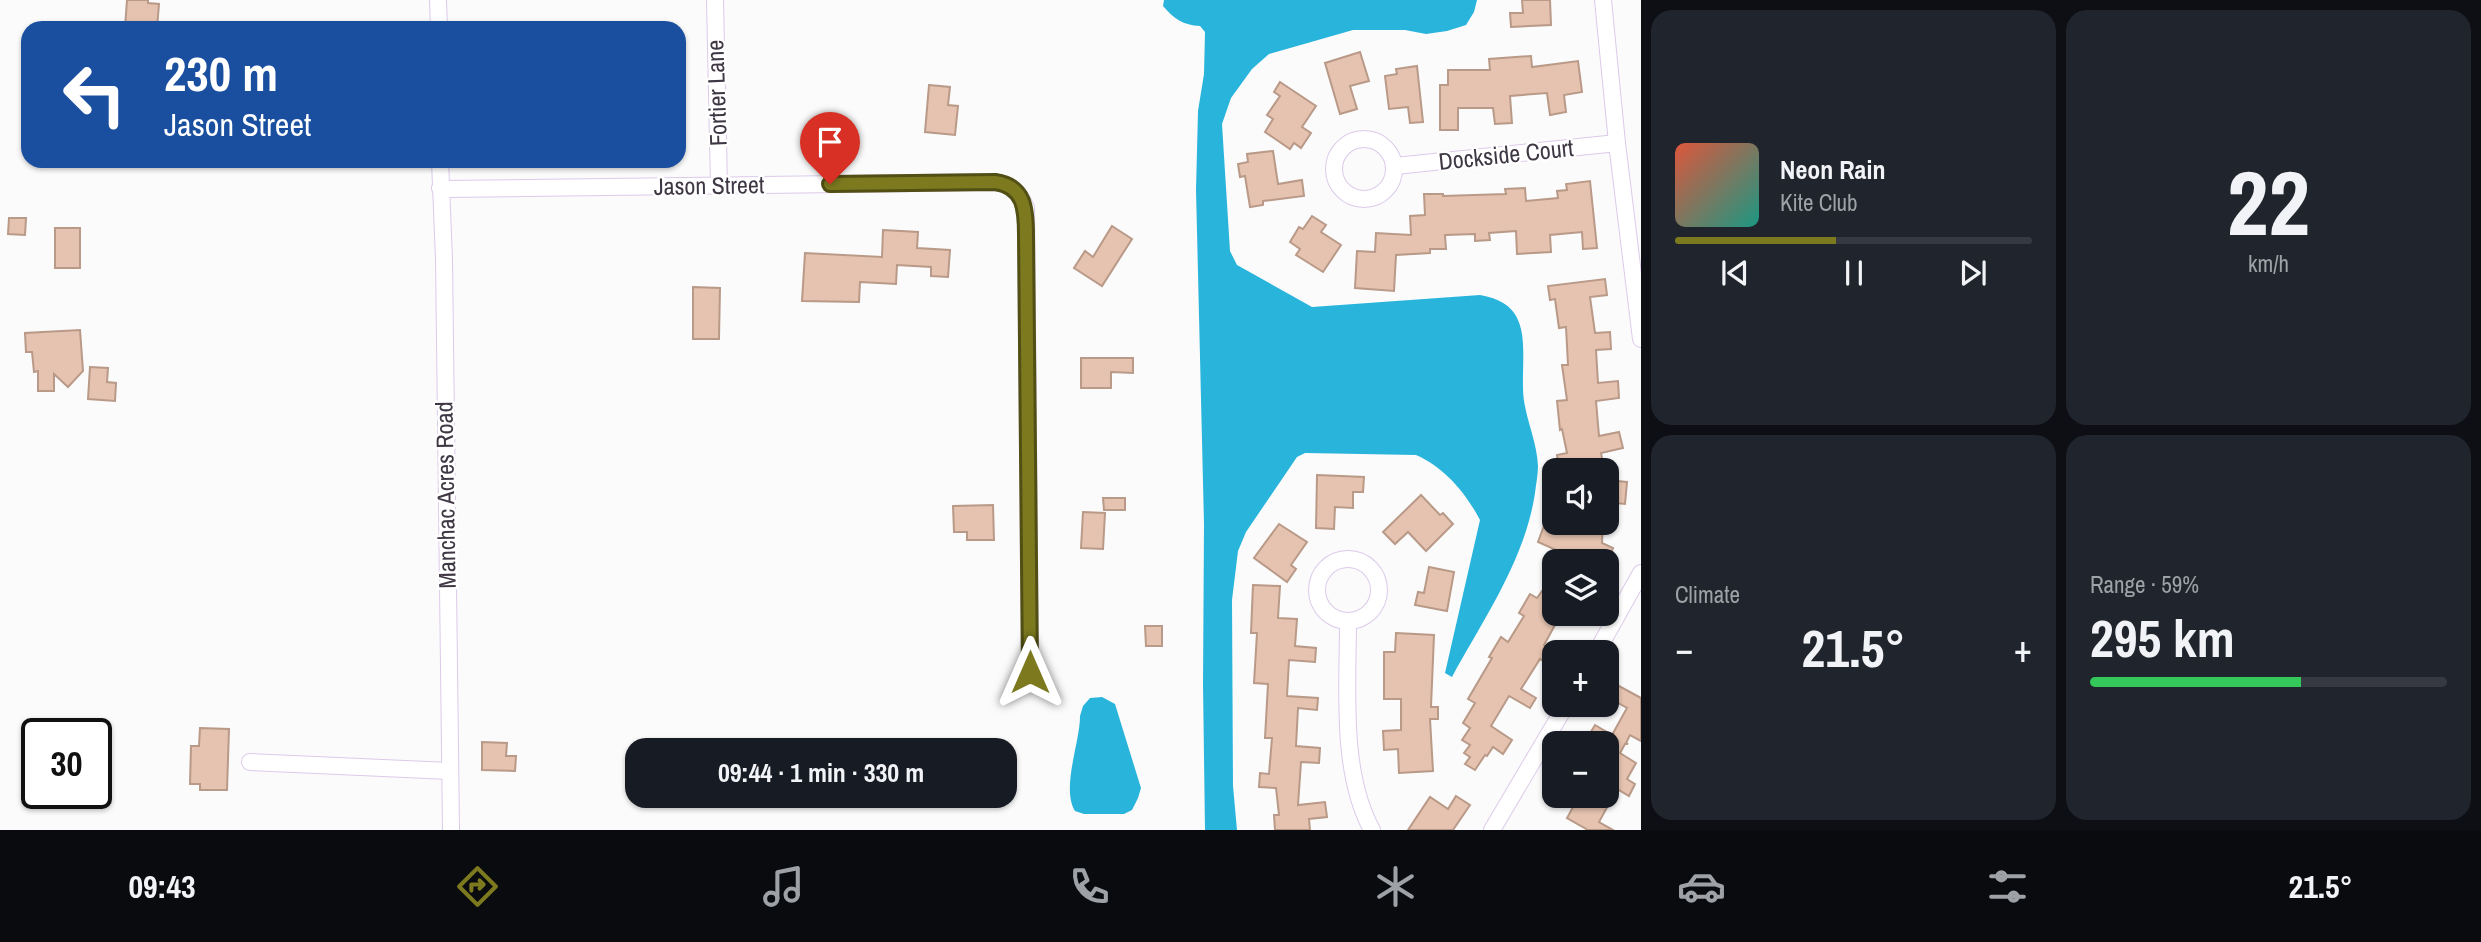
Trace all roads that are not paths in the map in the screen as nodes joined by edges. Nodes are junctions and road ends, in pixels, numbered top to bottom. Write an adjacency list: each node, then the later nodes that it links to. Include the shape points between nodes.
1 (438, 0): 4 (street)
2 (715, 0): 8 (street, Fortier Lane)
3 (1603, 0): 5 (street)
4 (439, 21)
5 (1617, 143): 6 (street, Dockside Court); 10 (street)
6 (1395, 166)
7 (440, 168): 9 (street, Manchac Acres Road)
8 (719, 186): 9 (street, Jason Street); 14 (street, Jason Street, via 995,182 1017,192 1026,208)
9 (440, 188): 17 (street, Manchac Acres Road)
10 (1641, 339)
11 (1641, 573): 13 (street)
12 (1348, 621): 19 (street, via 1351,768)
13 (1603, 640)
14 (1030, 672)
15 (1559, 717): 20 (street)
16 (250, 762): 17 (street)
17 (450, 771): 18 (street, Manchac Acres Road)
18 (451, 830)
19 (1372, 830)
20 (1492, 830)

